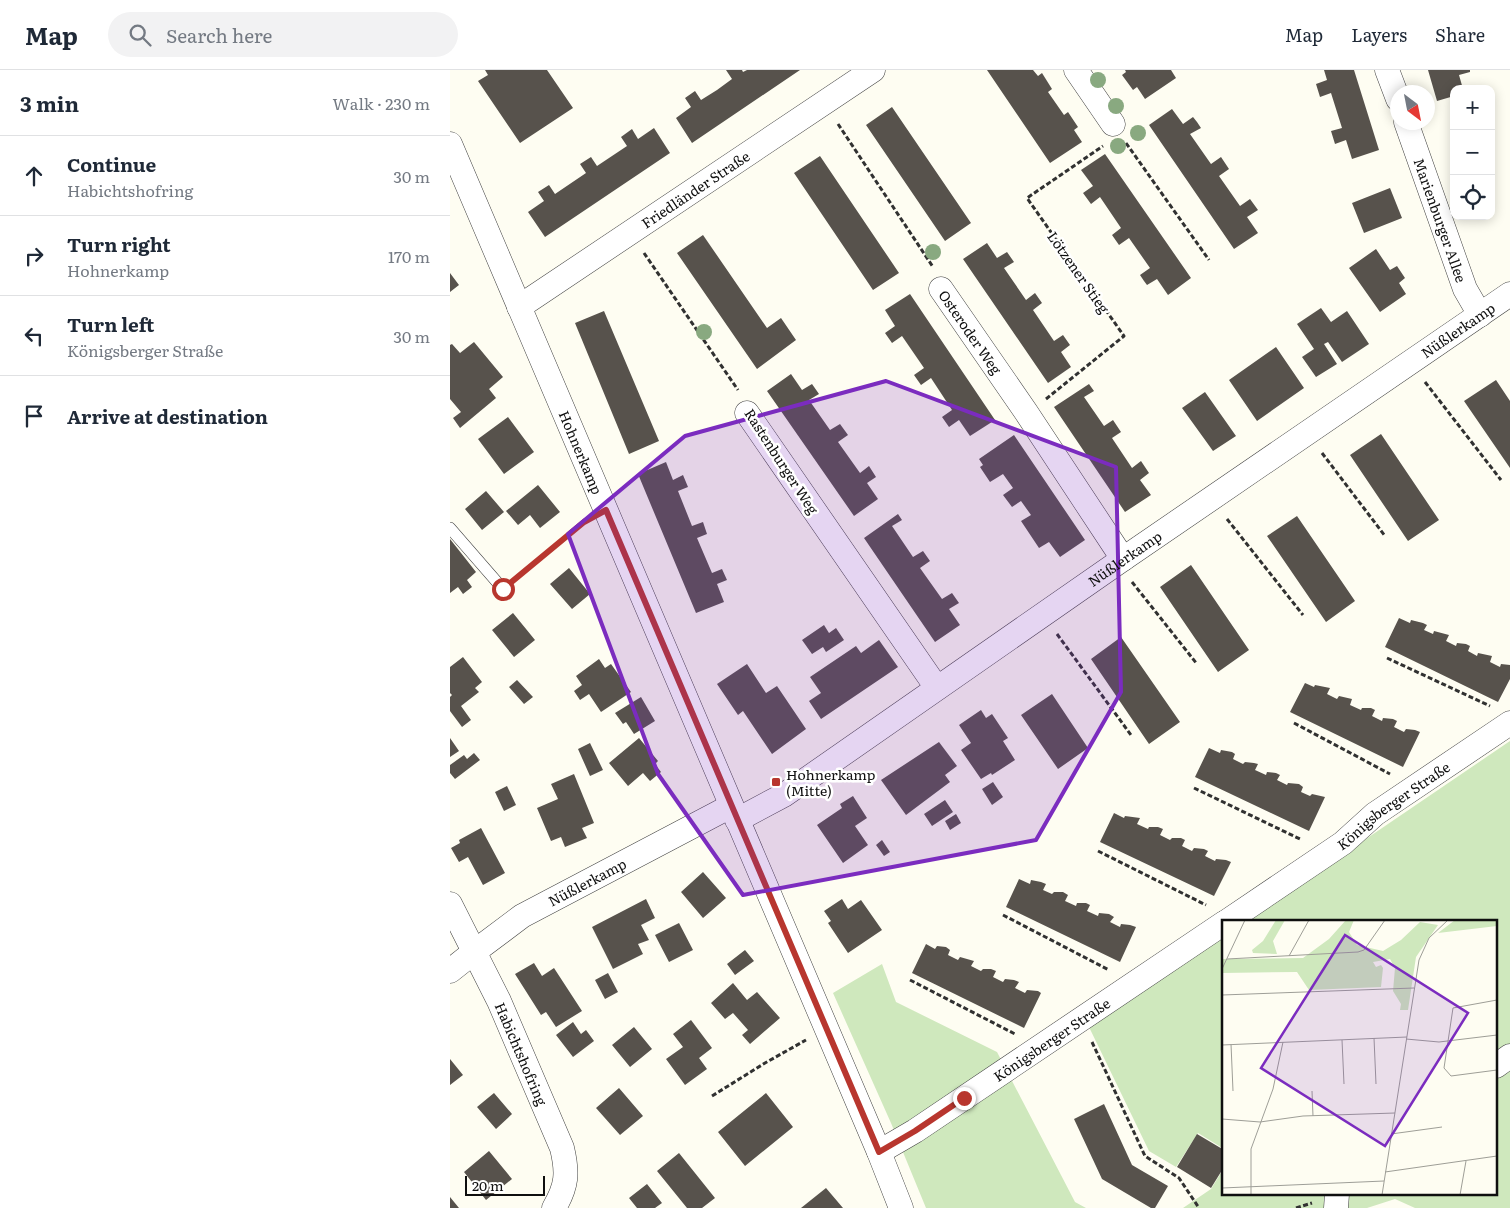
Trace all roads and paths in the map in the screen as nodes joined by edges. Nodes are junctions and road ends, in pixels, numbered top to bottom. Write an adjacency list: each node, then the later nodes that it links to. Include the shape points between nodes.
1 (873, 70): 5 (street, Friedländer Straße)
2 (1076, 70): 6 (street)
3 (1387, 70): 4 (street)
4 (1393, 85)
5 (824, 103): 10 (street, Friedländer Straße); 12 (path, Osteroder Weg, via 932,264)
6 (1117, 129): 11 (path); 17 (path, Lötzener Stieg, via 1027,198 1124,336)
7 (1409, 130): 15 (street, Marienburger Allee, via 1465,289)
8 (450, 144): 9 (street, Hohnerkamp)
9 (455, 172): 14 (street, Hohnerkamp)
10 (630, 233): 14 (street, Friedländer Straße); 18 (path, Rastenburger Weg, via 740,393)
11 (1209, 260)
12 (941, 289): 17 (street, Osteroder Weg)
13 (1510, 294): 15 (street, Nüßlerkamp)
14 (519, 307): 22 (street, Hohnerkamp)
15 (1480, 314): 16 (street, Nüßlerkamp)
16 (1410, 362): 19 (street, Nüßlerkamp); 20 (path)
17 (1026, 412): 25 (street, Osteroder Weg)
18 (747, 413): 31 (street, Rastenburger Weg)
19 (1307, 433): 21 (street, Nüßlerkamp); 24 (path)
20 (1501, 480)
21 (1210, 499): 25 (street, Nüßlerkamp); 28 (path)
22 (606, 510): 26 (path, via 584,522); 37 (street, Hohnerkamp)
23 (450, 528): 26 (lane)
24 (1385, 536)
25 (1120, 561): 27 (street, Nüßlerkamp); 30 (path)
26 (503, 589)
27 (1043, 615): 31 (street, Nüßlerkamp); 34 (path)
28 (1302, 615)
29 (1387, 658): 32 (path)
30 (1197, 664)
31 (937, 688): 37 (street, Nüßlerkamp, via 784,794)
32 (1502, 716): 36 (street, Königsberger Straße)
33 (1294, 723): 36 (path, via 1392,775)
34 (1131, 735)
35 (1194, 788): 39 (path, via 1304,841)
36 (1405, 794): 39 (street, Königsberger Straße)
37 (734, 813): 45 (street, Nüßlerkamp, via 522,916); 50 (street, Hohnerkamp)
38 (1098, 851): 43 (path, via 1210,906)
39 (1318, 860): 42 (street, Königsberger Straße)
40 (450, 904): 45 (street, Habichtshofring)
41 (1003, 915): 48 (path, via 1113,973)
42 (1228, 920)
43 (1222, 921)
44 (1222, 924): 48 (street, Königsberger Straße)
45 (474, 952): 46 (street, Nüßlerkamp); 56 (street, Habichtshofring, via 500,1001 562,1148 566,1176)
46 (450, 971)
47 (910, 980): 51 (path, via 1020,1037)
48 (1124, 990): 49 (street, Königsberger Straße)
49 (1081, 1019): 51 (street, Königsberger Straße); 58 (path, via 1145,1156 1179,1178)
50 (826, 1029): 54 (path); 55 (street, Hohnerkamp)
51 (1032, 1053): 55 (street, Königsberger Straße)
52 (1510, 1056): 53 (street)
53 (1498, 1065)
54 (712, 1096)
55 (879, 1152): 57 (street, Hohnerkamp)
56 (554, 1208)
57 (901, 1208)
58 (1199, 1208)

